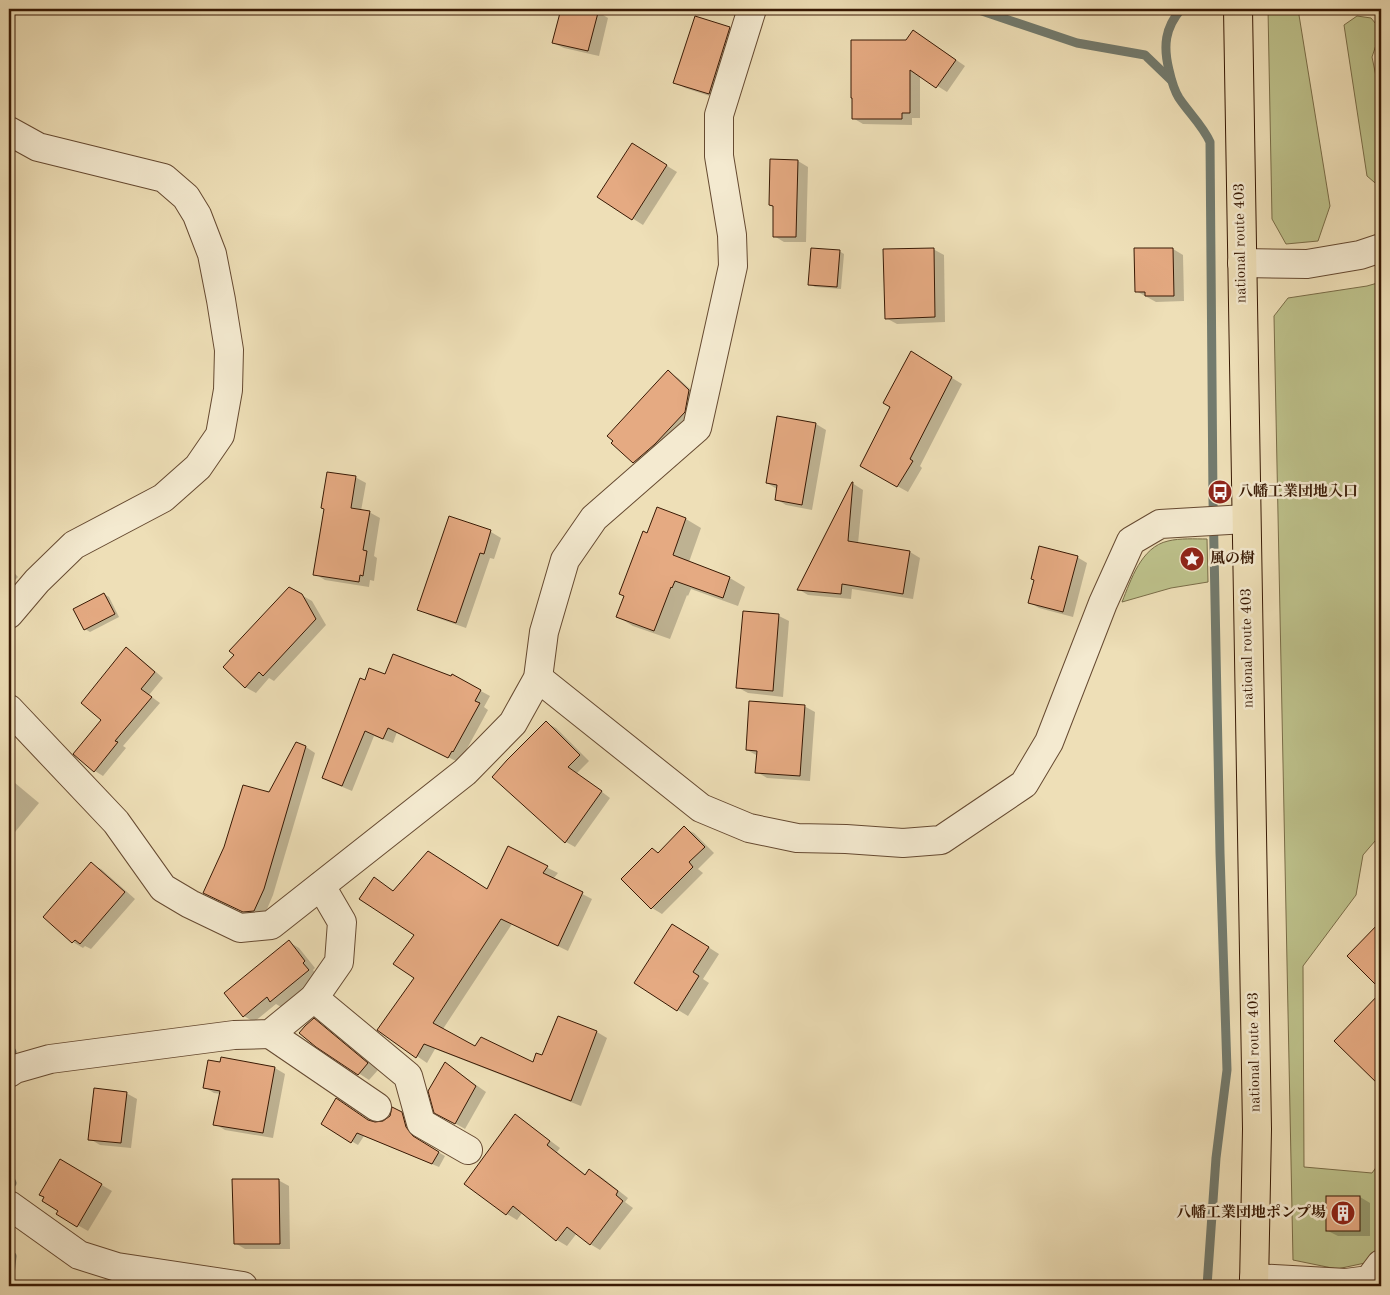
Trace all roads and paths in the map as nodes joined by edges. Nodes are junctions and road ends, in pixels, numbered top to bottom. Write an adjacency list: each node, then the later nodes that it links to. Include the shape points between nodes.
1 (752, 9): 8 (street, via 719,116 719,156 732,235 733,266 697,428 594,518 565,560 544,632)
2 (1238, 9): 5 (highway, national route 403)
3 (9, 131): 7 (street, via 38,147 164,178 186,197 197,215 212,254 229,350 228,390 220,435 198,467 163,498 74,545)
4 (1381, 248): 5 (street, via 1307,264)
5 (1242, 263): 6 (highway, national route 403)
6 (1225, 520): 8 (street, via 1160,524 1131,541 1049,742 1024,784 941,840 903,843 797,838 749,828 701,808); 18 (highway, national route 403, via 1257,1129)
7 (9, 614)
8 (538, 678): 10 (street, via 513,723 464,772)
9 (9, 709): 10 (street, via 116,822 163,888 190,904 240,928 271,925)
10 (321, 886): 11 (street, via 342,922 339,962)
11 (314, 998): 12 (street); 15 (street, via 408,1076 421,1123)
12 (270, 1034): 13 (street, via 234,1035 50,1060); 14 (street)
13 (9, 1073)
14 (377, 1107)
15 (468, 1150)
16 (9, 1205): 19 (street, via 79,1255 117,1267)
17 (1381, 1264): 18 (street, via 1369,1280 1346,1283)
18 (1254, 1282)
19 (243, 1286)

